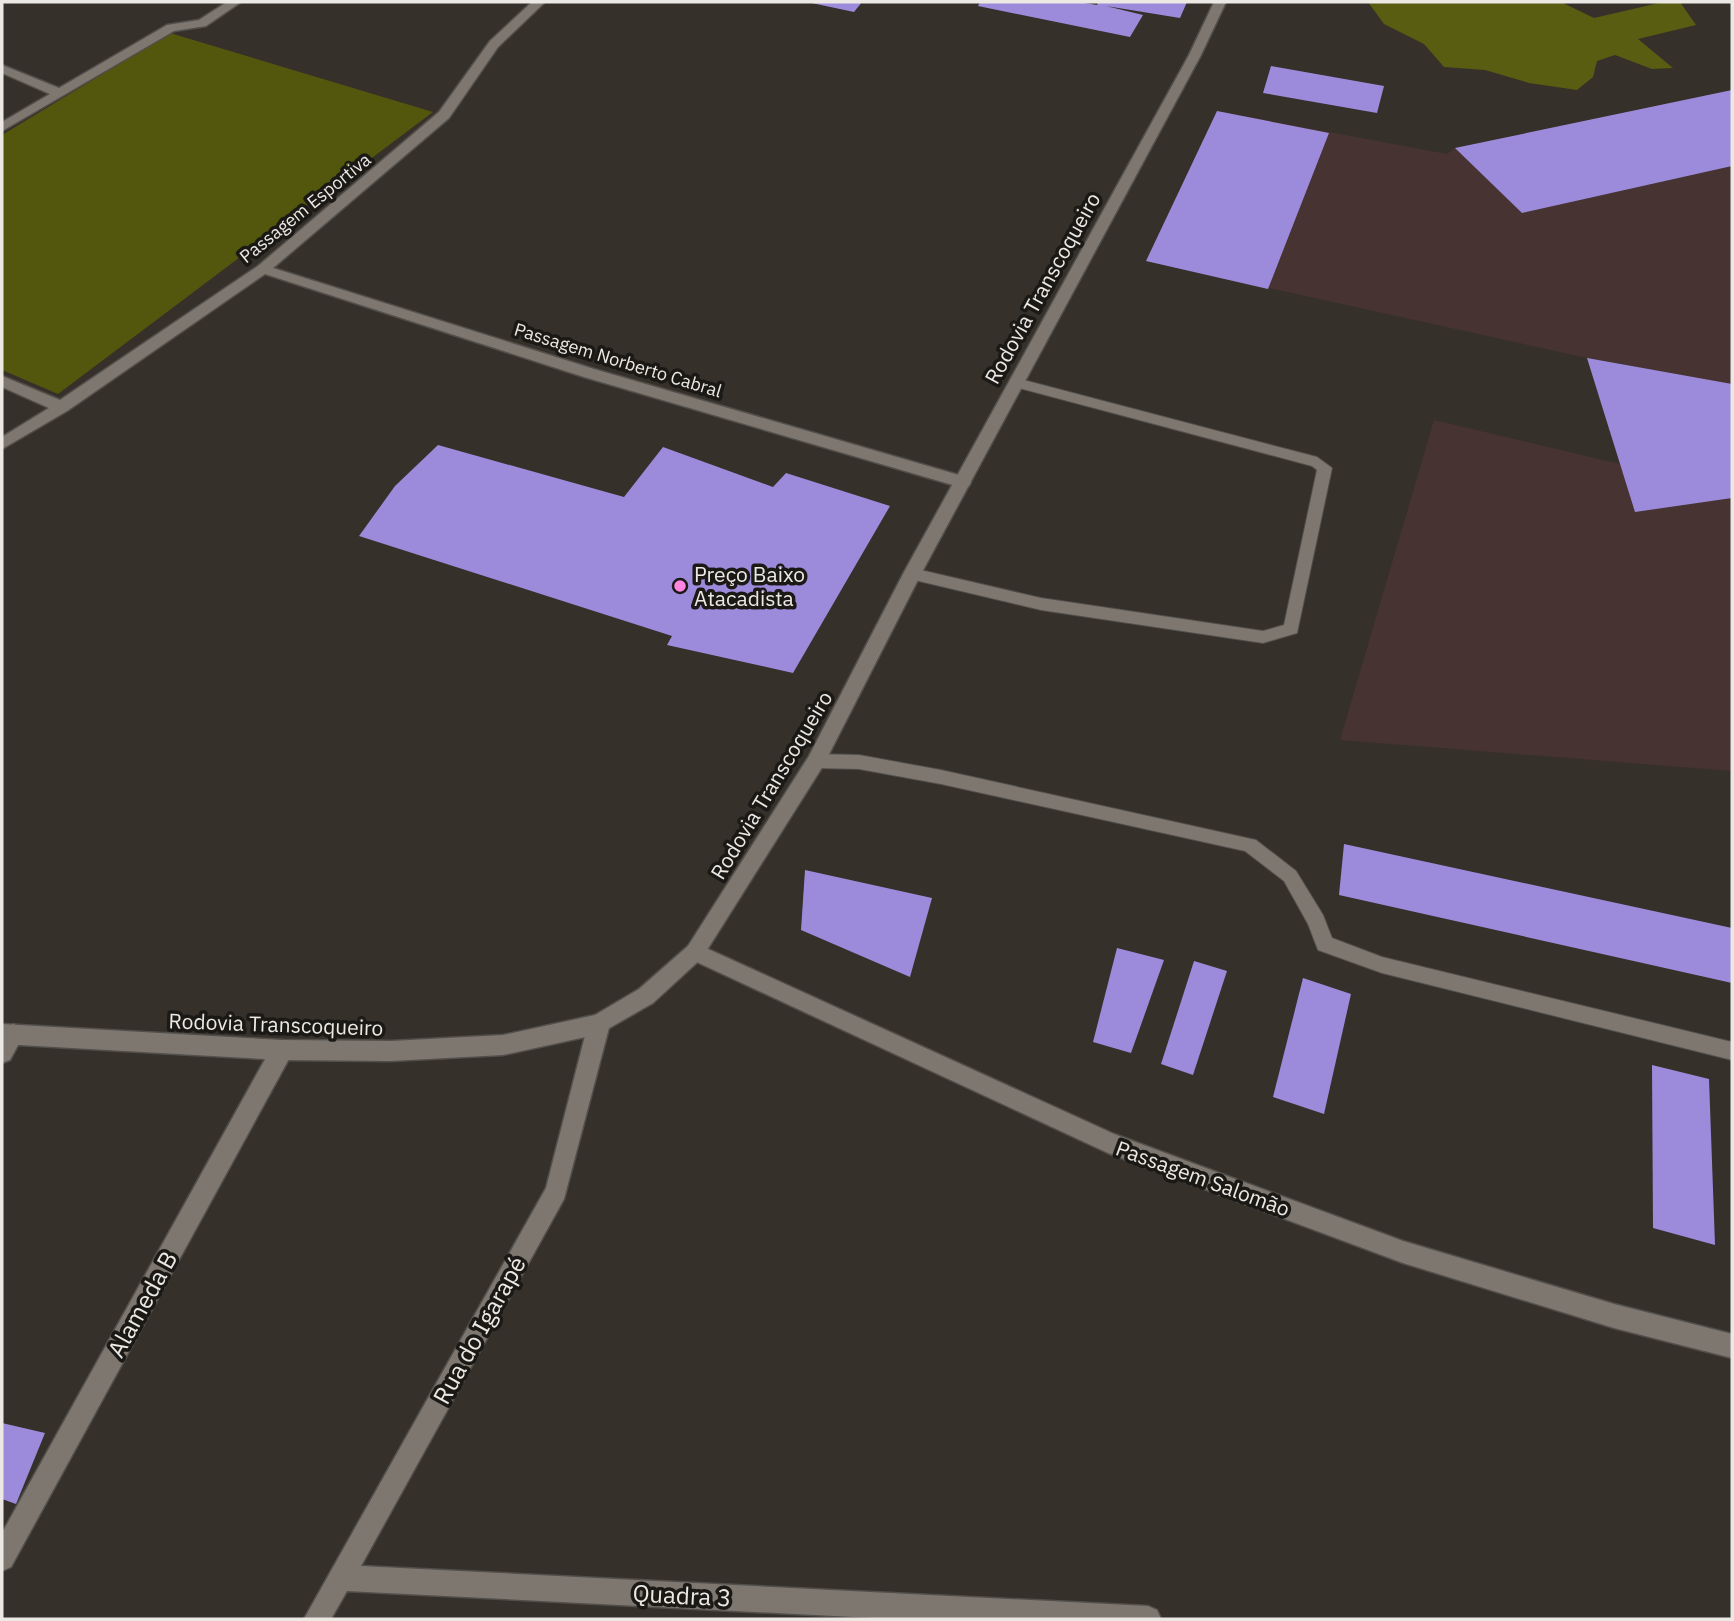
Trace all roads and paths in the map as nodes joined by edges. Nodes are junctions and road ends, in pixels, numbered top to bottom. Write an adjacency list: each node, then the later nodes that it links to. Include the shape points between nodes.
1 (235, 2): 5 (street, via 202,23 171,28)
2 (539, 2): 7 (street, Passagem Esportiva, via 494,44 444,115)
3 (1220, 2): 9 (street, Rodovia Transcoqueiro)
4 (2, 69): 5 (street)
5 (59, 93): 6 (street)
6 (2, 127)
7 (263, 270): 10 (street, Passagem Esportiva); 12 (street, Passagem Norberto Cabral, via 589,373)
8 (2, 381): 10 (street)
9 (1016, 383): 12 (street, Rodovia Transcoqueiro); 13 (lane, via 1325,468 1291,629 1263,636 1041,604)
10 (61, 407): 11 (street, Passagem Esportiva)
11 (2, 443)
12 (963, 482): 13 (street, Rodovia Transcoqueiro)
13 (912, 574): 14 (street, Rodovia Transcoqueiro)
14 (816, 761): 15 (street, Rodovia Transcoqueiro); 19 (lane, via 859,762 941,777 1250,845 1290,876 1325,944 1382,965)
15 (695, 953): 16 (street, Rodovia Transcoqueiro, via 646,996); 21 (street, Passagem Salomão, via 1108,1142 1403,1252 1614,1316)
16 (599, 1024): 18 (street, Rodovia Transcoqueiro, via 503,1045); 23 (street, Rua do Igarapé, via 556,1191)
17 (7, 1034): 18 (street, Rodovia Transcoqueiro); 20 (street)
18 (282, 1050): 22 (street, Alameda B)
19 (1732, 1051)
20 (2, 1053)
21 (1732, 1346)
22 (2, 1558)
23 (342, 1578): 24 (street, Rua do Igarapé); 25 (street, Quadra 3)
24 (317, 1619)
25 (1148, 1619)

